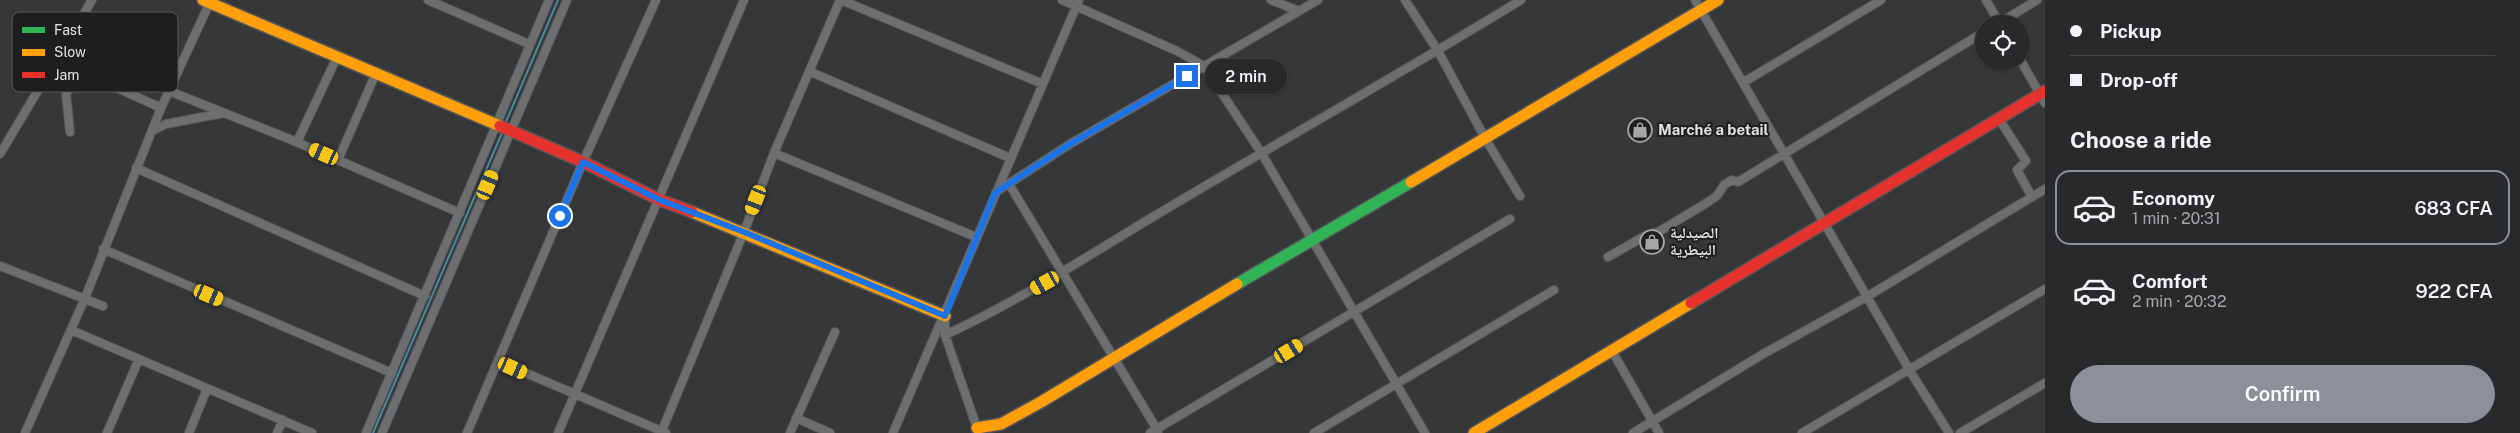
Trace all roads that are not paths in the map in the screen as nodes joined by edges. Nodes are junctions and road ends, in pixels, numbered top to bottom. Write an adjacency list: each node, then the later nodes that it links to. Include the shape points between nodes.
1 (92, 0): 21 (street)
2 (428, 0): 25 (street)
3 (548, 0): 25 (street)
4 (566, 0): 44 (street)
5 (656, 0): 55 (street)
6 (744, 0): 62 (street)
7 (840, 0): 31 (street); 34 (street)
8 (1062, 0): 18 (street)
9 (1271, 0): 20 (street)
10 (1318, 0): 20 (street)
11 (1405, 0): 26 (street)
12 (1521, 0): 26 (street)
13 (1718, 0): 19 (street)
14 (1881, 0): 33 (street)
15 (1986, 0): 22 (street)
16 (2037, 0): 23 (street)
17 (208, 1): 27 (street); 29 (street)
18 (1078, 3): 28 (street); 34 (street)
19 (1699, 5): 33 (street); 47 (street)
20 (1299, 11): 28 (street)
21 (84, 12)
22 (1994, 15)
23 (2012, 15)
24 (1975, 37): 49 (street)
25 (529, 44): 44 (street)
26 (1438, 51): 47 (street); 52 (street)
27 (337, 57): 32 (street); 48 (street)
28 (1204, 66): 52 (street); 57 (street, via 1070,144)
29 (178, 70)
30 (2027, 70): 40 (street)
31 (810, 72): 50 (street); 53 (street)
32 (376, 73): 44 (street); 54 (street)
33 (1744, 82): 49 (street)
34 (1043, 84): 53 (street)
35 (37, 92): 51 (street)
36 (67, 92): 46 (street)
37 (126, 92): 41 (street)
38 (169, 92): 41 (street)
39 (172, 92): 42 (street)
40 (2043, 96): 43 (street)
41 (161, 108): 45 (street)
42 (224, 113): 45 (street, via 166,124); 48 (street)
43 (1999, 119): 61 (street, via 2026,161 2017,170); 65 (street)
44 (503, 129): 55 (street); 63 (street); 106 (street)
45 (152, 131): 56 (street)
46 (70, 132)
47 (1486, 140): 60 (street); 68 (street)
48 (297, 142): 54 (street)
49 (1785, 152): 65 (street); 70 (street, via 1738,182 1732,180 1724,185 1717,196 1658,232 1643,236)
50 (774, 153): 66 (street); 67 (street)
51 (0, 154)
52 (1262, 154): 68 (street); 72 (street)
53 (1010, 158): 59 (street)
54 (338, 160): 63 (street)
55 (583, 162): 62 (street); 87 (street)
56 (136, 168): 69 (street); 75 (street)
57 (1009, 184): 59 (street); 72 (street)
58 (2045, 189): 61 (street)
59 (995, 193): 67 (street)
60 (1520, 196)
61 (2032, 197): 76 (street)
62 (660, 200): 66 (street); 93 (street)
63 (460, 213): 75 (street)
64 (1510, 219): 79 (street)
65 (1826, 223): 76 (street); 84 (street)
66 (744, 232): 80 (street); 98 (street)
67 (976, 237): 80 (street)
68 (1312, 239): 79 (street); 85 (street)
69 (103, 249): 77 (street); 89 (street)
70 (1608, 257)
71 (0, 266): 77 (street)
72 (1062, 273): 83 (street, via 991,314); 85 (street)
73 (2045, 289): 88 (street)
74 (1554, 290): 91 (street)
75 (425, 296): 89 (street)
76 (1868, 296): 88 (street); 96 (street, via 1762,354)
77 (85, 298): 78 (street); 81 (street)
78 (104, 306)
79 (1355, 312): 91 (street); 99 (street)
80 (945, 316): 83 (street); 111 (street)
81 (71, 330): 86 (street); 100 (street)
82 (835, 332): 94 (street)
83 (946, 335): 97 (street)
84 (1612, 351): 96 (street); 114 (street)
85 (1114, 358): 97 (street, via 1001,424); 99 (street)
86 (139, 359): 92 (street); 101 (street)
87 (498, 361): 93 (street); 107 (street)
88 (1910, 371): 117 (street); 118 (street)
89 (392, 373): 105 (street)
90 (2045, 383): 119 (street)
91 (1397, 384): 112 (street); 113 (street)
92 (207, 389): 95 (street); 102 (street)
93 (575, 394): 98 (street); 108 (street)
94 (796, 418): 109 (street); 110 (street)
95 (283, 420): 103 (street); 104 (street)
96 (1652, 421): 115 (street); 116 (street)
97 (978, 431)
98 (663, 432)
99 (1155, 432)
100 (25, 433)
101 (107, 433)
102 (189, 433)
103 (277, 433)
104 (312, 433)
105 (366, 433)
106 (382, 433)
107 (467, 433)
108 (558, 433)
109 (790, 433)
110 (830, 433)
111 (893, 433)
112 (1314, 433)
113 (1425, 433)
114 (1474, 433)
115 (1633, 433)
116 (1659, 433)
117 (1802, 433)
118 (1949, 433)
119 (1960, 433)

